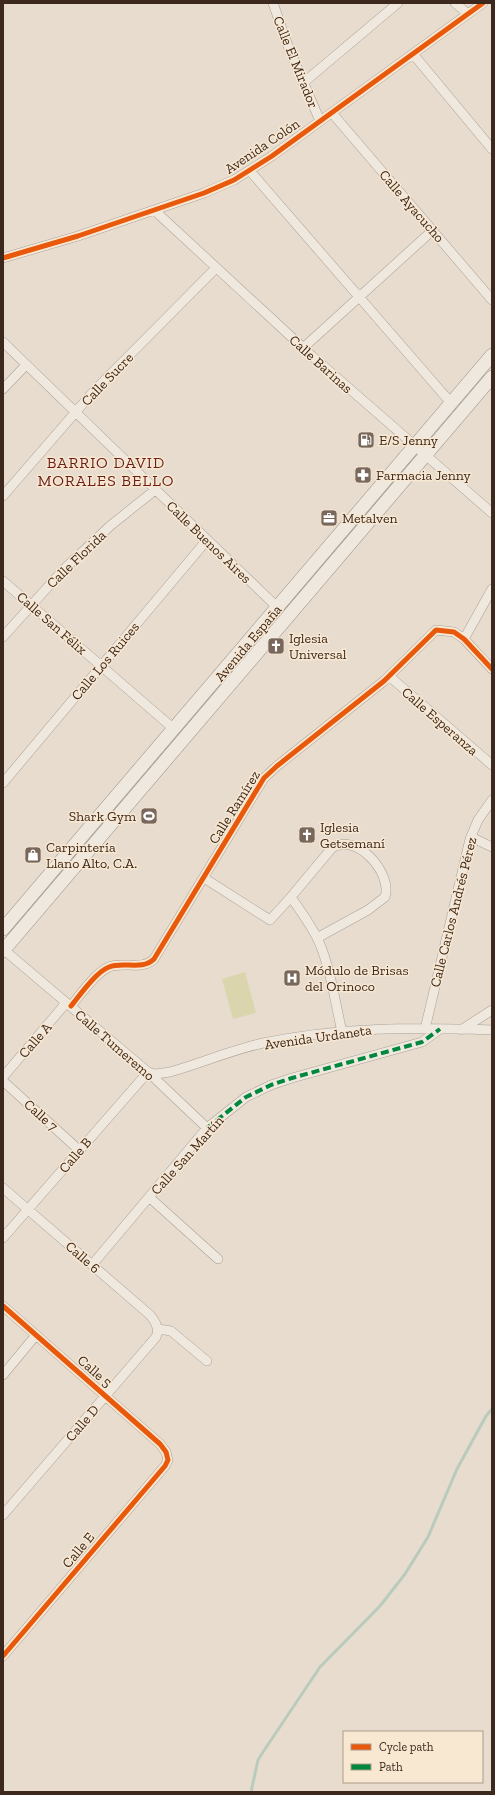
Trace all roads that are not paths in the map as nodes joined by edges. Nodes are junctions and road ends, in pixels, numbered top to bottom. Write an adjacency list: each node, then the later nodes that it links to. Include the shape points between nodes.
1 (273, 3): 7 (street, Calle El Mirador)
2 (398, 3): 7 (street)
3 (455, 3): 5 (street)
4 (483, 3): 5 (street, Avenida Colón)
5 (468, 14): 6 (street, Avenida Colón)
6 (413, 54): 8 (street, Avenida Colón); 10 (street)
7 (303, 83): 9 (street, Calle El Mirador)
8 (332, 113): 9 (street, Avenida Colón); 13 (street, Calle Ayacucho)
9 (320, 121): 11 (street, Avenida Colón)
10 (492, 149)
11 (250, 170): 12 (street, Avenida Colón, via 223,186); 16 (street)
12 (154, 210): 14 (street, Avenida Colón); 15 (street, Calle Barinas)
13 (433, 230): 16 (street); 17 (street, Calle Ayacucho)
14 (3, 258)
15 (216, 268): 19 (street, Calle Barinas); 25 (street, Calle Sucre)
16 (360, 297): 19 (street); 24 (street)
17 (492, 300)
18 (3, 342): 21 (street, Calle Buenos Aires)
19 (303, 348): 26 (street, Calle Barinas)
20 (492, 355): 24 (main road, Avenida España)
21 (26, 365): 23 (street); 25 (street, Calle Buenos Aires)
22 (492, 377): 27 (main road, Avenida España)
23 (3, 389)
24 (451, 403): 26 (main road, Avenida España)
25 (75, 413): 28 (street, Calle Buenos Aires); 29 (street, Calle Sucre)
26 (414, 447): 27 (street, Calle Barinas); 35 (main road, Avenida España)
27 (425, 456): 30 (street, Calle Barinas); 51 (main road, Avenida España)
28 (155, 490): 31 (street, Calle Buenos Aires); 34 (street, Calle Florida, via 90,544)
29 (3, 496)
30 (492, 513)
31 (208, 540): 35 (street, Calle Buenos Aires); 38 (street, Calle Los Ruices)
32 (3, 581): 34 (street, Calle San Félix)
33 (492, 589): 37 (street)
34 (31, 605): 36 (street, Calle Florida); 38 (street, Calle San Félix)
35 (278, 608): 41 (main road, Avenida España)
36 (3, 636)
37 (464, 639): 39 (street); 40 (street, Calle Ramírez, via 454,632 436,630)
38 (101, 666): 41 (street, Calle San Félix); 43 (street, Calle Los Ruices)
39 (492, 669)
40 (389, 676): 42 (street, Calle Esperanza); 47 (street, Calle Ramírez, via 264,778)
41 (174, 729): 49 (main road, Avenida España)
42 (492, 765)
43 (3, 783)
44 (492, 800): 45 (street, Calle Carlos Andrés Pérez)
45 (470, 837): 46 (street); 54 (street, Calle Carlos Andrés Pérez)
46 (492, 847)
47 (204, 878): 48 (street, via 270,920); 52 (street, Calle Ramírez, via 154,959 146,964 106,968)
48 (291, 897): 50 (street); 50 (street, via 337,845 348,844 358,848 379,869 386,891 384,898 368,910)
49 (3, 929)
50 (317, 938): 58 (street, via 331,981)
51 (3, 950): 52 (street, Calle Tumeremo)
52 (68, 1005): 59 (street, Calle Tumeremo); 60 (street, Calle A)
53 (492, 1010): 56 (street)
54 (425, 1029): 55 (street, Avenida Urdaneta); 58 (street, Avenida Urdaneta)
55 (440, 1029): 56 (street, Avenida Urdaneta); 62 (street, Calle San Martín, via 422,1042 270,1085 246,1097)
56 (462, 1030): 57 (street, Avenida Urdaneta)
57 (492, 1030)
58 (342, 1032): 59 (street, Avenida Urdaneta, via 282,1039 170,1072)
59 (148, 1072): 62 (street, Calle Tumeremo); 63 (street, Calle B)
60 (3, 1077)
61 (3, 1081): 63 (street, Calle 7)
62 (208, 1128): 65 (street, Calle San Martín)
63 (79, 1150): 66 (street, Calle B)
64 (3, 1188): 66 (street, Calle 6)
65 (149, 1197): 68 (street); 69 (street, Calle San Martín)
66 (28, 1209): 67 (street, Calle B); 69 (street, Calle 6)
67 (3, 1238)
68 (218, 1259)
69 (92, 1265): 71 (street, Calle 6, via 150,1315)
70 (3, 1306): 72 (street, Calle 5)
71 (158, 1330): 73 (street, via 171,1331); 75 (street, Calle D, via 156,1337)
72 (36, 1335): 74 (street); 75 (street, Calle 5)
73 (207, 1361)
74 (3, 1375)
75 (106, 1396): 76 (street, Calle 5, via 160,1444); 77 (street, Calle D)
76 (168, 1457): 78 (street, Calle E, via 164,1466)
77 (3, 1515)
78 (3, 1656)

